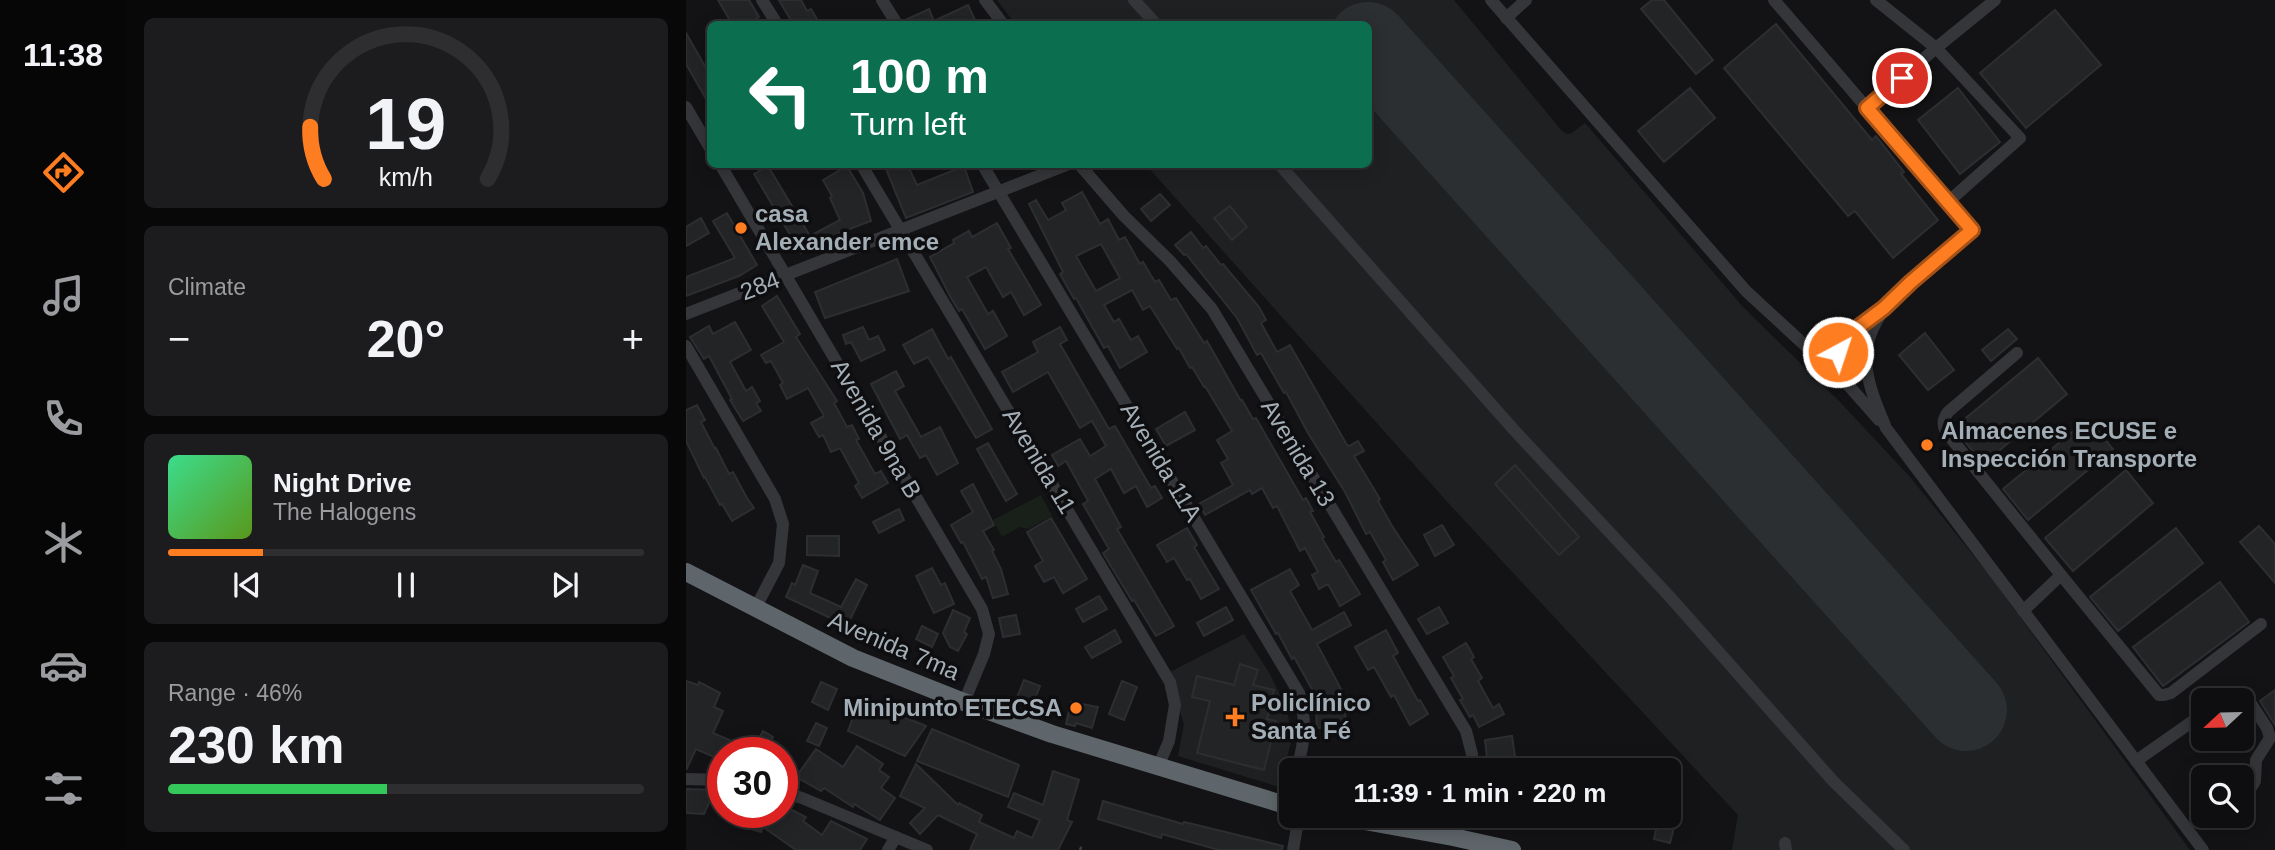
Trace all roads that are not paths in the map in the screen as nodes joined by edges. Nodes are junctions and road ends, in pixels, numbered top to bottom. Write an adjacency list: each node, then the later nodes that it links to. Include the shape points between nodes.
1 (762, 0): 11 (street)
2 (882, 0): 12 (street)
3 (985, 0): 13 (street)
4 (1134, 0): 14 (street)
5 (1491, 0): 10 (street)
6 (1526, 0): 10 (street)
7 (1774, 0): 17 (street)
8 (1876, 0): 15 (street)
9 (1994, 0): 15 (street)
10 (1506, 18): 33 (street, via 1746,291)
11 (775, 21)
12 (895, 21)
13 (1001, 21)
14 (1153, 21)
15 (1936, 48): 17 (street); 26 (street, via 2020,138)
16 (686, 107): 18 (street)
17 (1867, 108): 26 (street)
18 (707, 143)
19 (722, 168): 28 (street, Avenida 9na B)
20 (863, 168): 27 (street, Avenida 11)
21 (984, 168): 25 (street, Avenida 11A)
22 (1059, 168): 25 (street, 284)
23 (1082, 168): 44 (street, Avenida 13, via 1212,309 1466,731)
24 (1283, 168): 61 (street, via 1833,781)
25 (999, 192): 27 (street, 284); 43 (street, Avenida 11A, via 1298,693 1305,718)
26 (1948, 202): 29 (street, via 1972,230)
27 (902, 231): 28 (street, 284); 46 (street, Avenida 11, via 1170,682 1175,705)
28 (786, 275): 30 (street, 284); 40 (street, Avenida 9na B, via 982,609 989,634)
29 (1884, 308): 33 (street, via 1844,338 1838,352); 34 (street, via 1871,333 1866,359 1871,392)
30 (686, 314)
31 (686, 346): 37 (street, via 775,499 783,524 779,563)
32 (2017, 353): 36 (street, via 1948,412 1943,426)
33 (1849, 386): 34 (street)
34 (1885, 428): 38 (street)
35 (686, 572): 37 (highway, Avenida 7ma)
36 (2061, 575): 38 (street); 39 (street, via 2159,695 2171,693)
37 (755, 609): 40 (highway, Avenida 7ma, via 853,658)
38 (2022, 611): 45 (street)
39 (2261, 624)
40 (964, 702): 46 (highway, Avenida 7ma)
41 (2254, 709): 49 (street, via 2269,733 2256,760)
42 (2191, 722): 45 (street)
43 (1300, 758)
44 (1472, 758)
45 (2136, 761): 62 (street)
46 (1158, 767): 51 (highway, Avenida 7ma)
47 (686, 779): 48 (street)
48 (707, 780)
49 (2254, 783)
50 (798, 797): 55 (street)
51 (1279, 800)
52 (1293, 828): 59 (street)
53 (1404, 828): 56 (highway)
54 (1456, 828): 56 (street)
55 (896, 837): 57 (street); 58 (street)
56 (1453, 837): 60 (highway)
57 (888, 850)
58 (927, 850)
59 (1293, 850)
60 (1512, 850)
61 (1904, 850)
62 (2203, 850)

